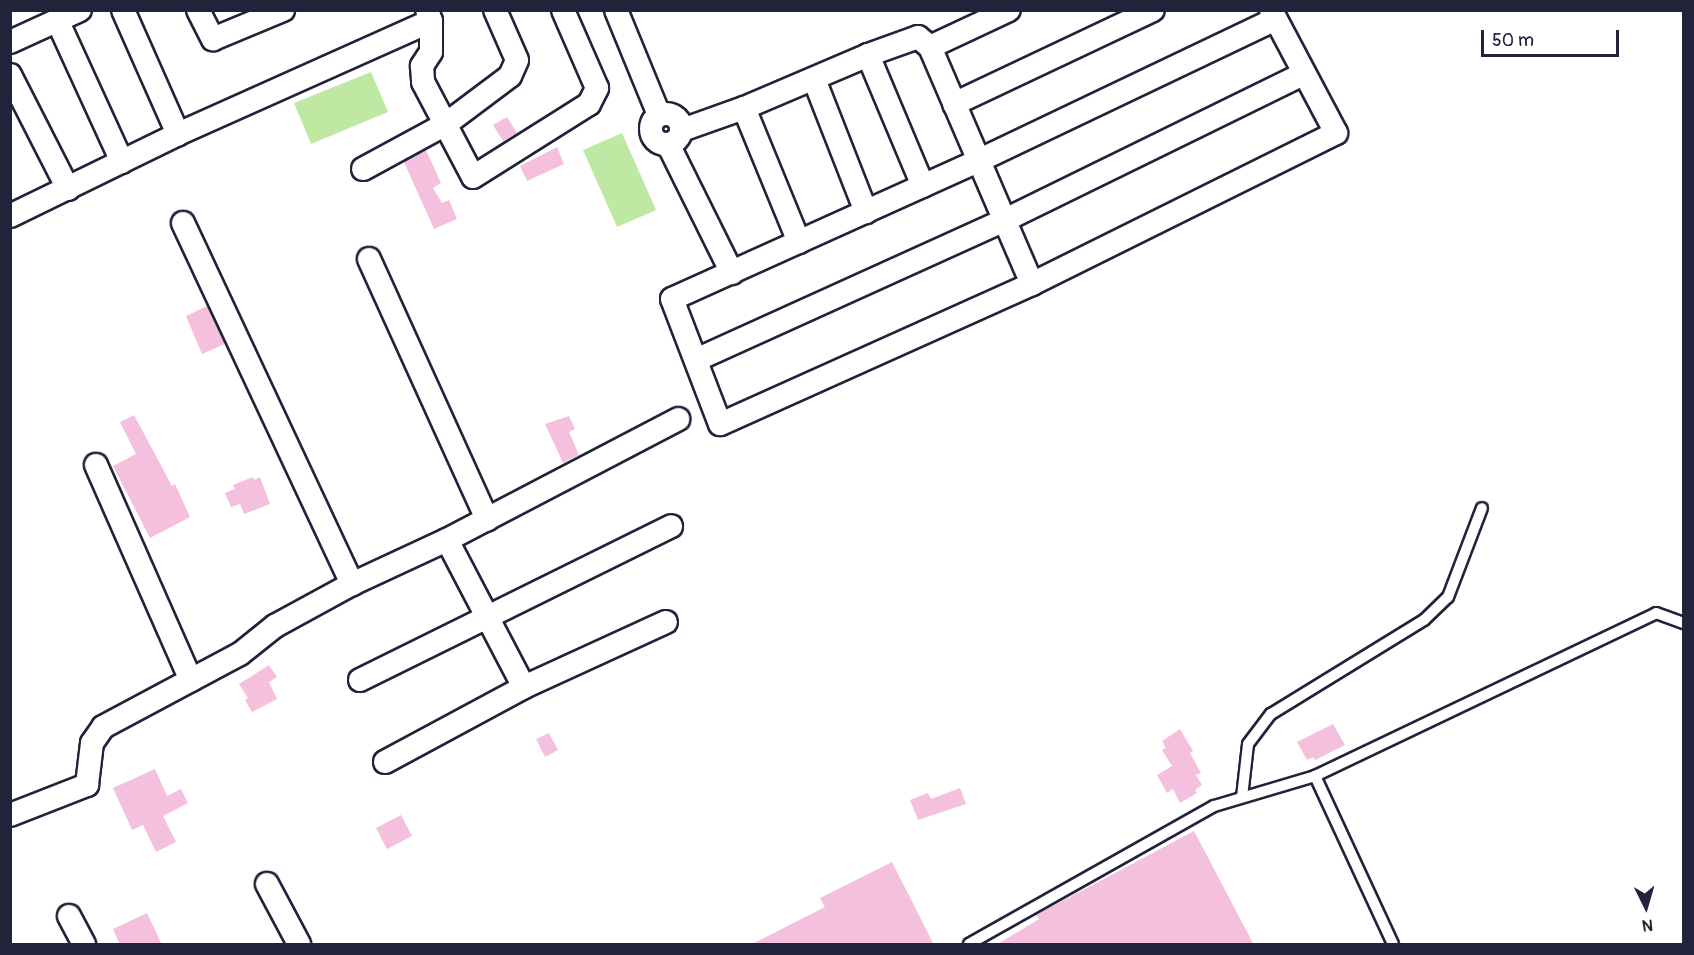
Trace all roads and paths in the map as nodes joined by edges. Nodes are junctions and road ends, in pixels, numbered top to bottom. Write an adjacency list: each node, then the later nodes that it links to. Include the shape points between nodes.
1 (80, 10): 12 (street)
2 (123, 10): 22 (street)
3 (198, 10): 4 (street, via 213,39)
4 (283, 10)
5 (495, 10): 21 (street, via 517,60 510,76)
6 (563, 10): 21 (street, via 597,88 589,104 473,177)
7 (616, 10): 23 (street, via 659,115 651,123 651,134 658,142)
8 (1008, 10): 14 (street)
9 (1153, 10): 19 (street)
10 (1273, 15): 16 (street); 24 (street)
11 (429, 16): 21 (street, via 431,52 422,66 423,81); 22 (street)
12 (58, 22): 13 (street); 25 (street)
13 (10, 42)
14 (930, 47): 15 (street, via 918,37); 19 (street)
15 (868, 55): 18 (street); 27 (street)
16 (1303, 74): 31 (street); 36 (street, via 1336,133)
17 (10, 75): 28 (street)
18 (814, 79): 20 (street); 29 (street)
19 (954, 104): 24 (street)
20 (744, 108): 23 (street); 33 (street)
21 (446, 124): 26 (street)
22 (178, 134): 25 (street)
23 (675, 137): 35 (street)
24 (980, 160): 27 (street); 31 (street)
25 (122, 162): 28 (street)
26 (363, 169)
27 (923, 186): 29 (street)
28 (68, 189): 30 (street)
29 (866, 212): 33 (street)
30 (10, 216)
31 (1005, 220): 36 (street); 37 (street)
32 (183, 224): 44 (street)
33 (800, 242): 35 (street)
34 (369, 259): 41 (street)
35 (732, 273): 37 (street, via 672,299)
36 (1032, 284): 37 (street, via 720,424)
37 (696, 360)
38 (678, 419): 41 (street)
39 (96, 465): 48 (street)
40 (1482, 508): 53 (lane, via 1448,597 1424,620 1271,714 1248,744)
41 (487, 519): 43 (street)
42 (671, 526): 45 (street)
43 (447, 540): 44 (street); 45 (street)
44 (352, 584): 48 (street, via 275,626 240,654)
45 (488, 618): 49 (street); 50 (street)
46 (666, 622): 50 (street)
47 (1683, 623): 52 (lane, via 1656,613)
48 (191, 680): 54 (street, via 103,727 93,743 87,785)
49 (360, 680)
50 (524, 687): 51 (street)
51 (385, 762)
52 (1315, 776): 53 (lane); 60 (lane)
53 (1242, 797): 59 (lane, via 1214,806)
54 (10, 815)
55 (267, 884): 58 (street)
56 (69, 916): 57 (street)
57 (84, 945)
58 (299, 945)
59 (969, 945)
60 (1393, 945)

